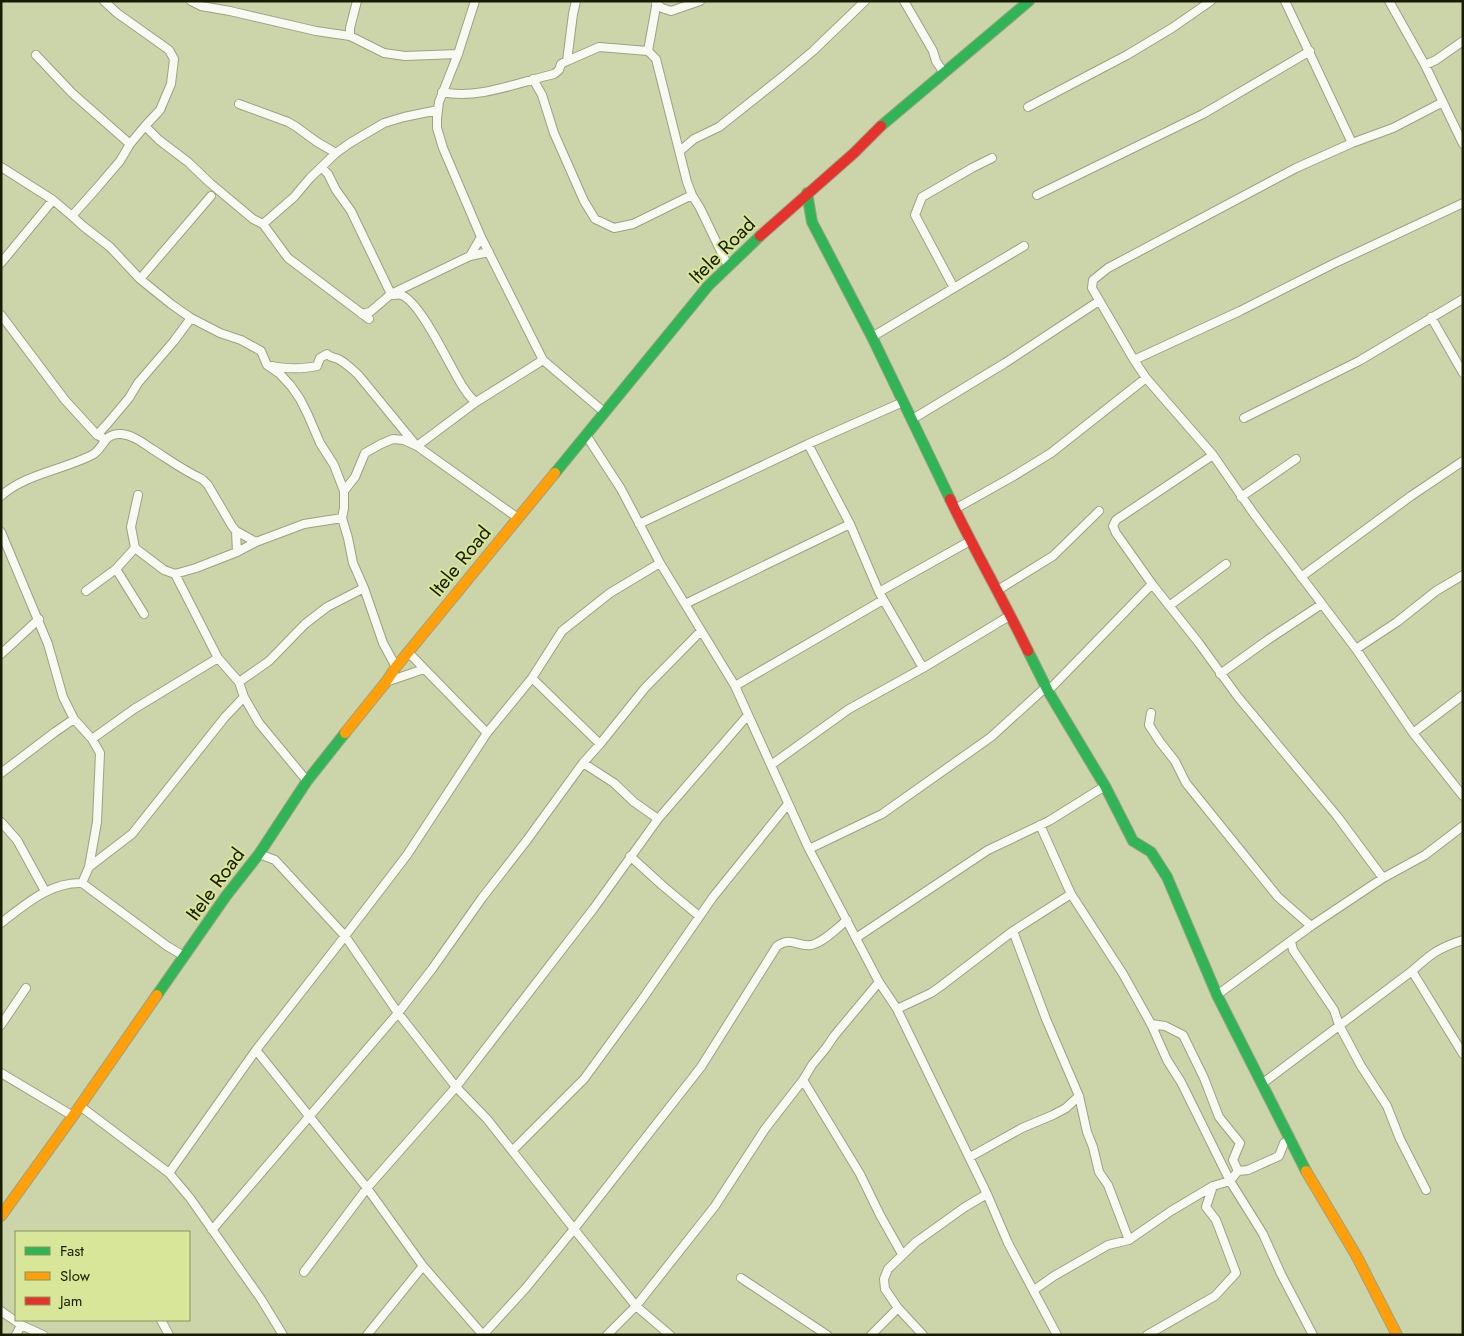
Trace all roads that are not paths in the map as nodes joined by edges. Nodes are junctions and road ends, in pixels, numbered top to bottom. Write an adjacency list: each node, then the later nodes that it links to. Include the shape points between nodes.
1 (104, 1): 29 (street, via 169,50 174,59 171,84 160,110)
2 (191, 1): 14 (street, via 201,6)
3 (357, 1): 14 (street)
4 (475, 1): 18 (street)
5 (576, 1): 20 (street)
6 (700, 1): 13 (street, via 670,11)
7 (866, 1): 33 (street, via 788,72 719,126)
8 (904, 1): 22 (street)
9 (1029, 1): 22 (street, Itele Road)
10 (1211, 1): 27 (street, via 1172,28)
11 (1285, 1): 16 (street)
12 (1389, 1): 21 (street)
13 (656, 2): 17 (street)
14 (350, 36): 18 (street, via 384,53)
15 (1463, 41): 21 (street)
16 (1310, 50): 30 (street); 40 (street, via 1202,114)
17 (648, 51): 20 (street, via 599,48); 33 (street, via 656,59)
18 (458, 54): 24 (street)
19 (36, 55): 31 (street, via 72,93)
20 (567, 61): 23 (street, via 554,74)
21 (1425, 65): 25 (street)
22 (944, 73): 38 (street, Itele Road)
23 (533, 79): 24 (street, via 461,95); 39 (street, via 584,201 595,219 614,228 633,224)
24 (442, 92): 28 (street)
25 (1443, 102): 30 (street, via 1393,128); 32 (street)
26 (240, 104): 34 (street, via 288,122)
27 (1028, 107)
28 (438, 110): 34 (street, via 384,123); 46 (street, via 437,128 443,148)
29 (144, 126): 31 (street); 45 (street)
30 (1352, 143): 56 (street, via 1296,168 1108,268 1093,280 1092,288)
31 (130, 144): 44 (street, via 120,161)
32 (1463, 144)
33 (680, 150): 39 (street)
34 (336, 153): 37 (street)
35 (992, 158): 53 (street, via 922,197 915,215)
36 (1, 167): 42 (street)
37 (322, 168): 45 (street); 54 (street, via 351,210)
38 (808, 193): 51 (street, Itele Road); 62 (street, via 812,222)
39 (692, 194): 51 (street)
40 (1037, 195)
41 (211, 196): 52 (street)
42 (53, 200): 44 (street); 50 (street)
43 (1463, 203): 64 (street)
44 (72, 216): 52 (street)
45 (263, 224): 57 (street, via 288,258)
46 (481, 237): 48 (street); 49 (street)
47 (1024, 246): 53 (street)
48 (488, 252): 49 (street); 63 (street)
49 (470, 256): 54 (street)
50 (1, 263)
51 (728, 266): 70 (street, Itele Road)
52 (140, 279): 60 (street)
53 (954, 288): 62 (street)
54 (391, 294): 57 (street, via 370,312); 68 (street, via 401,295 413,304 433,332 457,378)
55 (1463, 299): 59 (street)
56 (1098, 301): 64 (street); 72 (street)
57 (362, 314): 61 (street)
58 (1, 315): 73 (street, via 65,400)
59 (1431, 317): 66 (street); 71 (street, via 1359,361)
60 (191, 318): 65 (street, via 261,350); 73 (street)
61 (369, 319)
62 (872, 337): 69 (street)
63 (543, 360): 68 (street); 70 (street)
64 (1134, 360): 67 (street)
65 (267, 365): 77 (street, via 287,369 311,368 327,354 339,359 354,370); 81 (street, via 280,374 300,399 320,443 332,459)
66 (1463, 372)
67 (1146, 378): 78 (street); 85 (street, via 1052,453)
68 (476, 402): 77 (street)
69 (902, 402): 72 (street); 76 (street)
70 (604, 412): 74 (street, Itele Road)
71 (1244, 418)
72 (911, 420): 85 (street)
73 (97, 435): 75 (street)
74 (586, 435): 88 (street, Itele Road); 89 (street)
75 (105, 439): 83 (street, via 96,453 14,486); 91 (street, via 122,434 134,438 202,479)
76 (808, 444): 89 (street); 90 (street)
77 (417, 446): 81 (street, via 393,439 381,444 365,454 355,477); 88 (street)
78 (1213, 455): 84 (street); 103 (street, via 1116,520 1113,526)
79 (1296, 459): 84 (street)
80 (1463, 461): 102 (street)
81 (344, 490): 87 (street)
82 (138, 495): 95 (street, via 131,527)
83 (1, 496)
84 (1242, 497): 102 (street)
85 (955, 509): 93 (street)
86 (1099, 511): 105 (street, via 1053,556)
87 (342, 518): 94 (street, via 304,524); 104 (street, via 353,563)
88 (518, 518): 116 (street, Itele Road)
89 (639, 524): 97 (street)
90 (850, 524): 107 (street); 108 (street)
91 (236, 531): 94 (street); 96 (street)
92 (2, 534): 113 (street)
93 (970, 541): 105 (street); 107 (street)
94 (256, 542): 96 (street)
95 (135, 548): 99 (street); 100 (street)
96 (237, 552): 100 (street)
97 (660, 563): 108 (street); 123 (street, via 610,593 562,631)
98 (1226, 564): 110 (street)
99 (116, 569): 106 (street); 111 (street)
100 (174, 574): 118 (street)
101 (1463, 575): 115 (street)
102 (1302, 577): 109 (street)
103 (1152, 584): 110 (street); 127 (street)
104 (364, 588): 119 (street, via 383,643); 124 (street, via 327,607 305,624 268,662)
105 (998, 590): 112 (street)
106 (86, 591)
107 (881, 596): 120 (street); 126 (street)
108 (684, 604): 114 (street)
109 (1322, 604): 115 (street); 122 (street)
110 (1169, 606): 122 (street)
111 (144, 614)
112 (1011, 615): 120 (street); 127 (street)
113 (39, 620): 117 (street); 132 (street, via 62,697)
114 (701, 631): 126 (street); 136 (street, via 645,688)
115 (1356, 649): 134 (street)
116 (408, 652): 119 (street, Itele Road); 121 (street)
117 (1, 654)
118 (218, 658): 124 (street); 135 (street, via 134,709)
119 (396, 667): 125 (street, Itele Road)
120 (923, 668): 138 (street, via 849,709)
121 (424, 669): 125 (street); 133 (street)
122 (1220, 674): 152 (street, via 1337,816)
123 (532, 678): 133 (street); 136 (street)
124 (239, 682): 129 (street)
125 (386, 682): 140 (street, Itele Road)
126 (734, 686): 131 (street)
127 (1047, 689): 141 (street); 148 (street, via 991,736 882,814)
128 (1463, 695): 134 (street)
129 (244, 697): 140 (street, via 259,722); 151 (street, via 132,834)
130 (1151, 713): 159 (street, via 1148,724 1186,783 1278,897)
131 (748, 715): 138 (street); 144 (street)
132 (74, 719): 135 (street); 139 (street)
133 (487, 733): 161 (street, via 407,855)
134 (1413, 733): 142 (street)
135 (92, 739): 151 (street, via 100,753 97,822)
136 (600, 744): 137 (street)
137 (583, 763): 144 (street, via 614,783); 171 (street)
138 (771, 765): 143 (street)
139 (1, 773)
140 (307, 781): 149 (street, Itele Road)
141 (1105, 786): 146 (street); 169 (street, via 1133,841 1151,852 1167,877)
142 (1463, 796)
143 (788, 804): 148 (street); 156 (street)
144 (658, 819): 150 (street)
145 (1, 822): 154 (street, via 17,840)
146 (1040, 825): 155 (street); 162 (street, via 988,850)
147 (1463, 826): 152 (street, via 1425,855)
148 (810, 848): 157 (street)
149 (262, 850): 161 (street); 165 (street, Itele Road)
150 (630, 856): 156 (street); 180 (street, via 594,908)
151 (89, 867): 153 (street)
152 (1383, 878): 159 (street)
153 (82, 883): 154 (street); 165 (street)
154 (45, 890): 158 (street)
155 (1072, 894): 160 (street); 172 (street)
156 (699, 916): 186 (street, via 584,1080)
157 (847, 920): 162 (street); 196 (street, via 813,944 783,942 777,946 701,1067)
158 (1, 923)
159 (1311, 926): 164 (street)
160 (1013, 931): 170 (street, via 931,993); 181 (street)
161 (345, 936): 171 (street); 175 (street)
162 (856, 938): 167 (street)
163 (1463, 940): 166 (street, via 1444,946)
164 (1291, 941): 169 (street); 174 (street, via 1293,950 1334,1010)
165 (184, 956): 182 (street, Itele Road)
166 (1412, 971): 174 (street); 176 (street)
167 (879, 982): 170 (street); 178 (street)
168 (26, 988): 173 (street)
169 (1217, 996): 179 (street)
170 (897, 1009): 187 (street)
171 (398, 1014): 180 (street); 184 (street)
172 (1151, 1024): 188 (street, via 1165,1026 1183,1035 1219,1117 1240,1143 1233,1160); 190 (street)
173 (1, 1025)
174 (1339, 1025): 179 (street); 193 (street, via 1386,1106)
175 (256, 1050): 184 (street); 189 (street)
176 (1463, 1054)
177 (1, 1073): 183 (street)
178 (803, 1080): 199 (street, via 860,1174); 204 (street, via 765,1129 715,1206)
179 (1263, 1083): 185 (street)
180 (456, 1087): 186 (street); 192 (street)
181 (1079, 1096): 187 (street, via 1066,1108); 198 (street, via 1099,1172 1108,1185)
182 (80, 1106): 183 (street, Itele Road); 189 (street)
183 (74, 1116): 195 (street, Itele Road)
184 (310, 1117): 192 (street); 197 (street)
185 (1290, 1139): 188 (street, via 1284,1143 1280,1156); 225 (street)
186 (513, 1150): 196 (street)
187 (970, 1157): 194 (street)
188 (1238, 1171): 190 (street)
189 (170, 1173): 197 (street)
190 (1230, 1181): 191 (street); 224 (street, via 1263,1234)
191 (1213, 1186): 198 (street); 223 (street, via 1206,1207 1216,1220 1236,1273 1214,1296)
192 (367, 1188): 200 (street); 201 (street)
193 (1426, 1190)
194 (988, 1194): 199 (street); 203 (street, via 1008,1243)
195 (1, 1216)
196 (574, 1229): 204 (street); 216 (street)
197 (212, 1230): 214 (street)
198 (1129, 1240): 203 (street, via 1108,1245)
199 (902, 1254): 205 (street, via 888,1269 884,1279 885,1289)
200 (423, 1266): 215 (street); 216 (street)
201 (304, 1272)
202 (741, 1278): 219 (street)
203 (1034, 1290): 222 (street)
204 (636, 1306): 217 (street); 218 (street)
205 (898, 1308): 220 (street); 221 (street)
206 (1, 1311): 207 (street)
207 (15, 1320)
208 (16, 1321): 210 (street)
209 (162, 1321): 213 (street)
210 (21, 1324): 211 (street); 212 (street)
211 (16, 1335)
212 (43, 1335)
213 (170, 1335)
214 (283, 1335)
215 (367, 1335)
216 (483, 1335)
217 (608, 1335)
218 (670, 1335)
219 (827, 1335)
220 (871, 1335)
221 (923, 1335)
222 (1057, 1335)
223 (1147, 1335)
224 (1313, 1335)
225 (1397, 1335)

